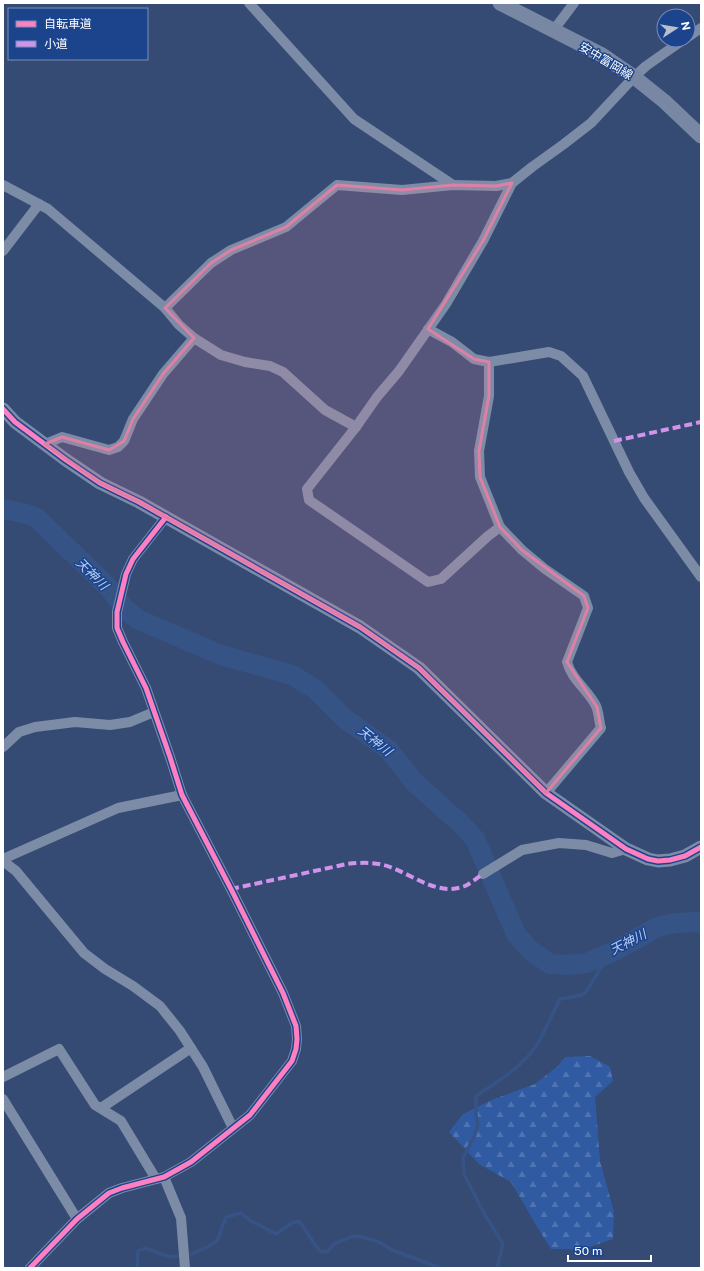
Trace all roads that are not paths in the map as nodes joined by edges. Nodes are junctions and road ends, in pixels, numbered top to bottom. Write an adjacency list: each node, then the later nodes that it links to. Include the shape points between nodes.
1 (249, 3): 10 (street, via 354,119)
2 (500, 3): 4 (main road, 安中富岡線)
3 (574, 3): 4 (street)
4 (553, 31): 6 (main road, 安中富岡線, via 602,55)
5 (672, 48): 6 (street)
6 (634, 77): 7 (main road, 安中富岡線); 8 (street, via 591,123)
7 (701, 136)
8 (512, 182): 10 (street, via 496,186); 14 (street, via 483,241 446,304)
9 (3, 185): 11 (street)
10 (453, 185): 13 (street, via 402,190 337,185 286,227 230,250 211,263)
11 (39, 204): 12 (street); 13 (street)
12 (3, 251)
13 (165, 308): 15 (street)
14 (428, 329): 16 (street, via 452,342 474,359); 18 (street)
15 (194, 338): 18 (street, via 221,355 270,366 282,372 325,410); 19 (street, via 163,374 118,447 109,450 62,438)
16 (489, 362): 21 (street, via 489,396 479,451 480,477); 22 (street, via 549,352 561,356 577,369 583,376 640,492)
17 (3, 409): 19 (street, via 15,422)
18 (356, 427): 21 (street, via 307,489 309,500 428,582 441,579)
19 (45, 444): 20 (street, via 100,483)
20 (166, 517): 23 (street, via 132,559 117,612 117,628 146,688); 25 (street, via 360,627 419,668)
21 (500, 527): 25 (street, via 545,569 584,596 588,608 567,662 597,707 601,728)
22 (701, 577)
23 (154, 712): 24 (street, via 130,722 110,725 75,722 35,727 19,732); 26 (street)
24 (3, 746)
25 (546, 793): 28 (street)
26 (182, 795): 29 (street, via 118,808); 35 (street, via 283,993 296,1026 296,1049 292,1061 250,1115)
27 (701, 846): 28 (street, via 685,856 658,861)
28 (626, 849): 30 (street, via 612,853 586,845 559,843 522,850)
29 (3, 860): 31 (street, via 16,871 84,953 160,1006)
30 (483, 874)
31 (191, 1048): 34 (street); 35 (street)
32 (3, 1077): 34 (street, via 60,1049 95,1105)
33 (3, 1099): 37 (street)
34 (101, 1108): 36 (street, via 121,1121)
35 (233, 1128): 36 (street, via 191,1162)
36 (160, 1178): 37 (street, via 109,1194); 39 (street, via 181,1218)
37 (77, 1219): 38 (street)
38 (30, 1268)
39 (185, 1268)

